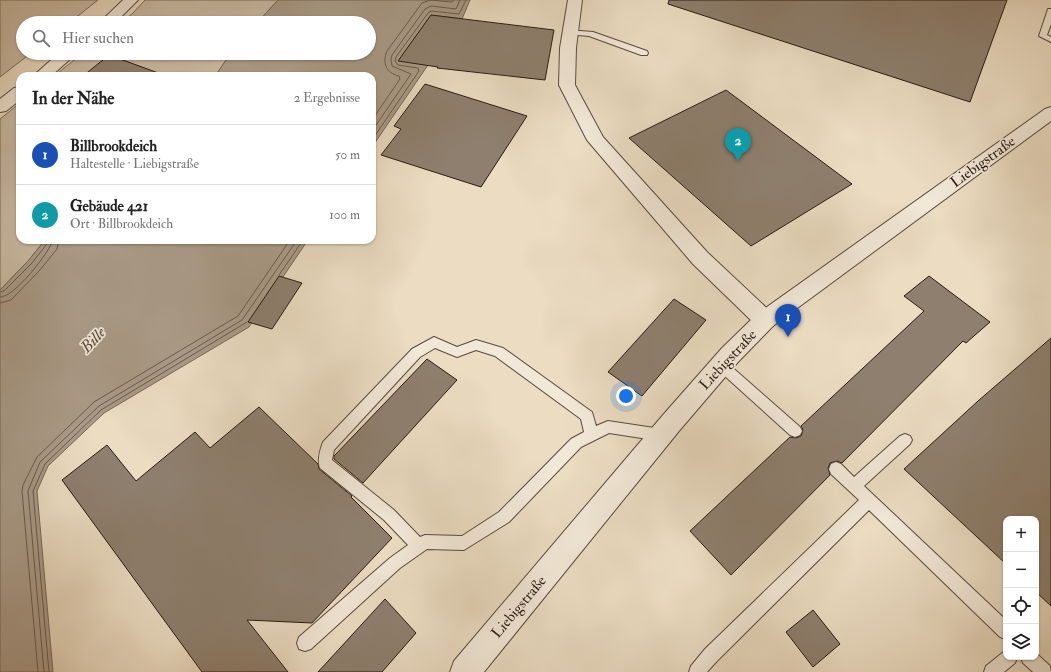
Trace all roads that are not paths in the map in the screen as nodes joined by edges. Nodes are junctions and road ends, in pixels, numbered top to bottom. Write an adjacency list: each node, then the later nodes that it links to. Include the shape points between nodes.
1 (131, 0): 4 (street)
2 (575, 0): 5 (street)
3 (1051, 12): 6 (lane, via 1044,36)
4 (114, 16)
5 (570, 32): 7 (lane, via 590,34); 13 (street, via 567,85 596,140 700,258)
6 (1051, 40)
7 (644, 53)
8 (60, 60): 9 (street)
9 (46, 72)
10 (16, 95): 11 (street)
11 (0, 107)
12 (1051, 113): 13 (street, Liebigstraße)
13 (765, 320): 14 (street, Liebigstraße)
14 (722, 365): 15 (lane); 16 (street, Liebigstraße)
15 (795, 432)
16 (661, 435): 17 (lane, via 608,427); 27 (street, Liebigstraße)
17 (591, 436): 22 (lane, via 576,444 504,517 464,544 425,542); 22 (lane, via 587,416 499,352 476,345 457,352 434,342 416,352 328,447 326,463 389,515)
18 (905, 440): 20 (lane)
19 (836, 469): 20 (lane)
20 (854, 486): 21 (lane)
21 (869, 500): 23 (lane); 28 (lane)
22 (419, 547): 24 (lane, via 395,563)
23 (1003, 628)
24 (305, 643)
25 (1006, 660): 29 (lane)
26 (1032, 660): 30 (lane)
27 (465, 672)
28 (696, 672)
29 (992, 672)
30 (1044, 672)

